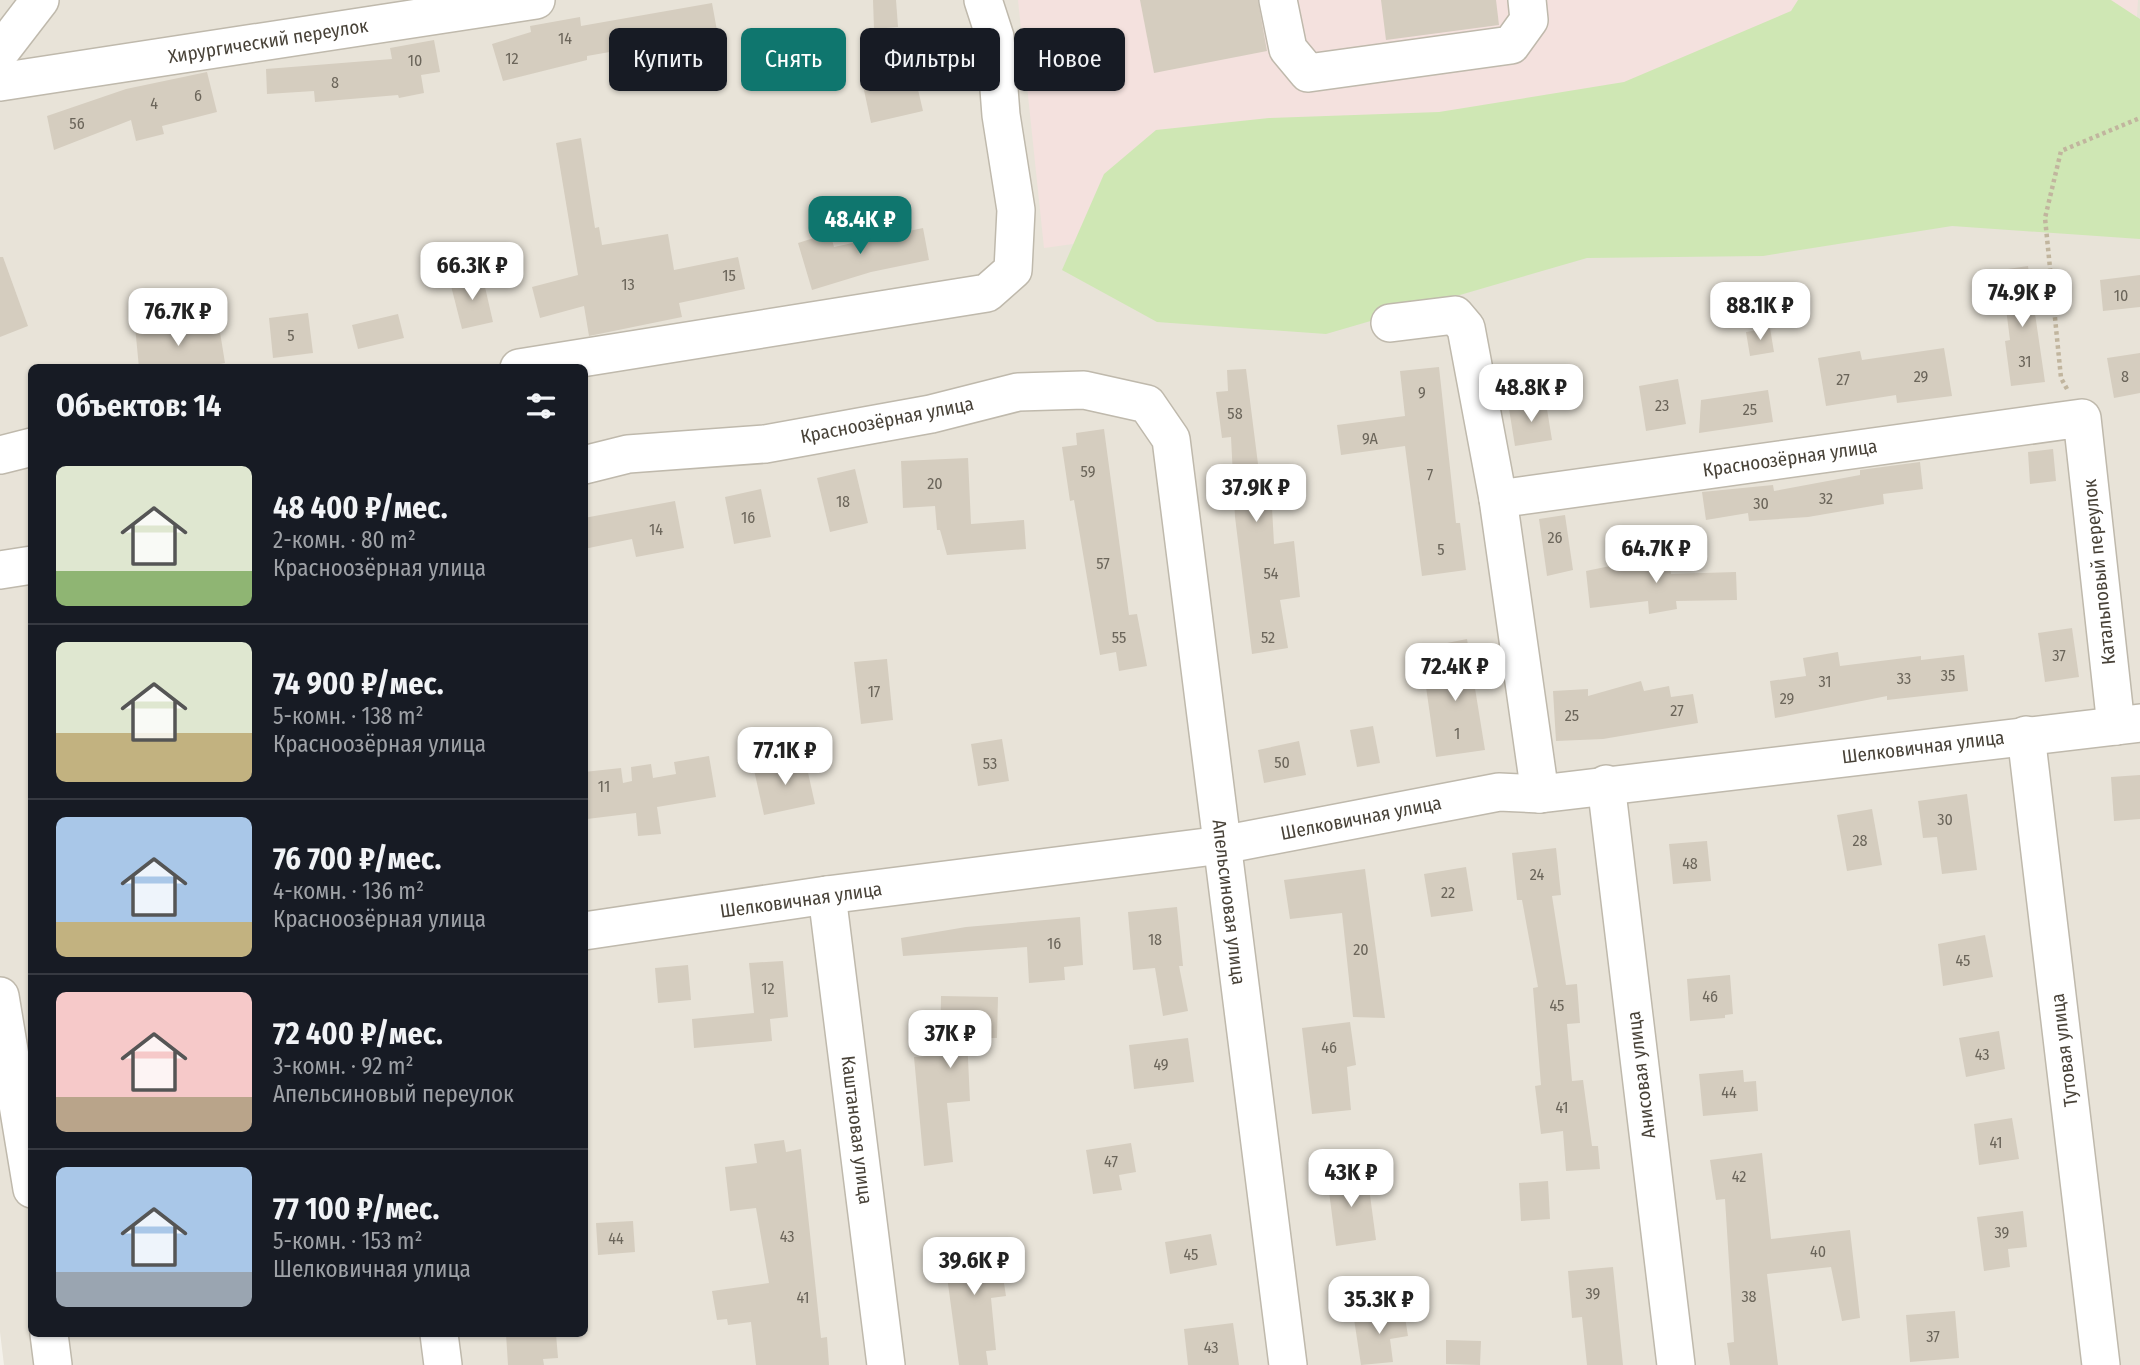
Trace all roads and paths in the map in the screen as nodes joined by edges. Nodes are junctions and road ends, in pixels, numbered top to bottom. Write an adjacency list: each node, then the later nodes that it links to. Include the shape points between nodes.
1 (40, 0): 6 (street)
2 (536, 0): 7 (street, Хирургический переулок)
3 (983, 0): 10 (street, via 995,37 1016,210 1013,270 987,293)
4 (1278, 0): 5 (street, via 1288,49 1308,73 1511,46 1529,20)
5 (1527, 0)
6 (0, 52)
7 (0, 82)
8 (2140, 118): 11 (path, via 2061,150 2045,218 2061,378)
9 (1390, 323): 16 (street, via 1455,315 1466,328)
10 (544, 364)
11 (2082, 418): 16 (street, Красноозёрная улица); 19 (street, Катальповый переулок)
12 (1171, 439): 15 (street, Красноозёрная улица, via 1147,404 1084,390 1018,392 931,414 765,444 628,454); 23 (street, Апельсиновая улица)
13 (28, 448): 14 (street)
14 (0, 455)
15 (588, 464)
16 (1498, 499): 22 (street)
17 (28, 566): 18 (street)
18 (0, 570)
19 (2128, 725): 20 (street, Шелковичная улица)
20 (2026, 735): 21 (street, Шелковичная улица); 36 (street, Тутовая улица)
21 (1606, 784): 22 (street, Шелковичная улица); 35 (street, Анисовая улица)
22 (1540, 794): 23 (street, Шелковичная улица, via 1499,792)
23 (1222, 845): 24 (street, Шелковичная улица); 34 (street, Апельсиновая улица)
24 (827, 895): 25 (street, Шелковичная улица); 33 (street, Каштановая улица)
25 (588, 930)
26 (28, 992): 27 (street)
27 (0, 995): 28 (street)
28 (28, 1165)
29 (49, 1337): 31 (street)
30 (439, 1337): 32 (street)
31 (53, 1365)
32 (443, 1365)
33 (886, 1365)
34 (1288, 1365)
35 (1676, 1365)
36 (2101, 1365)

